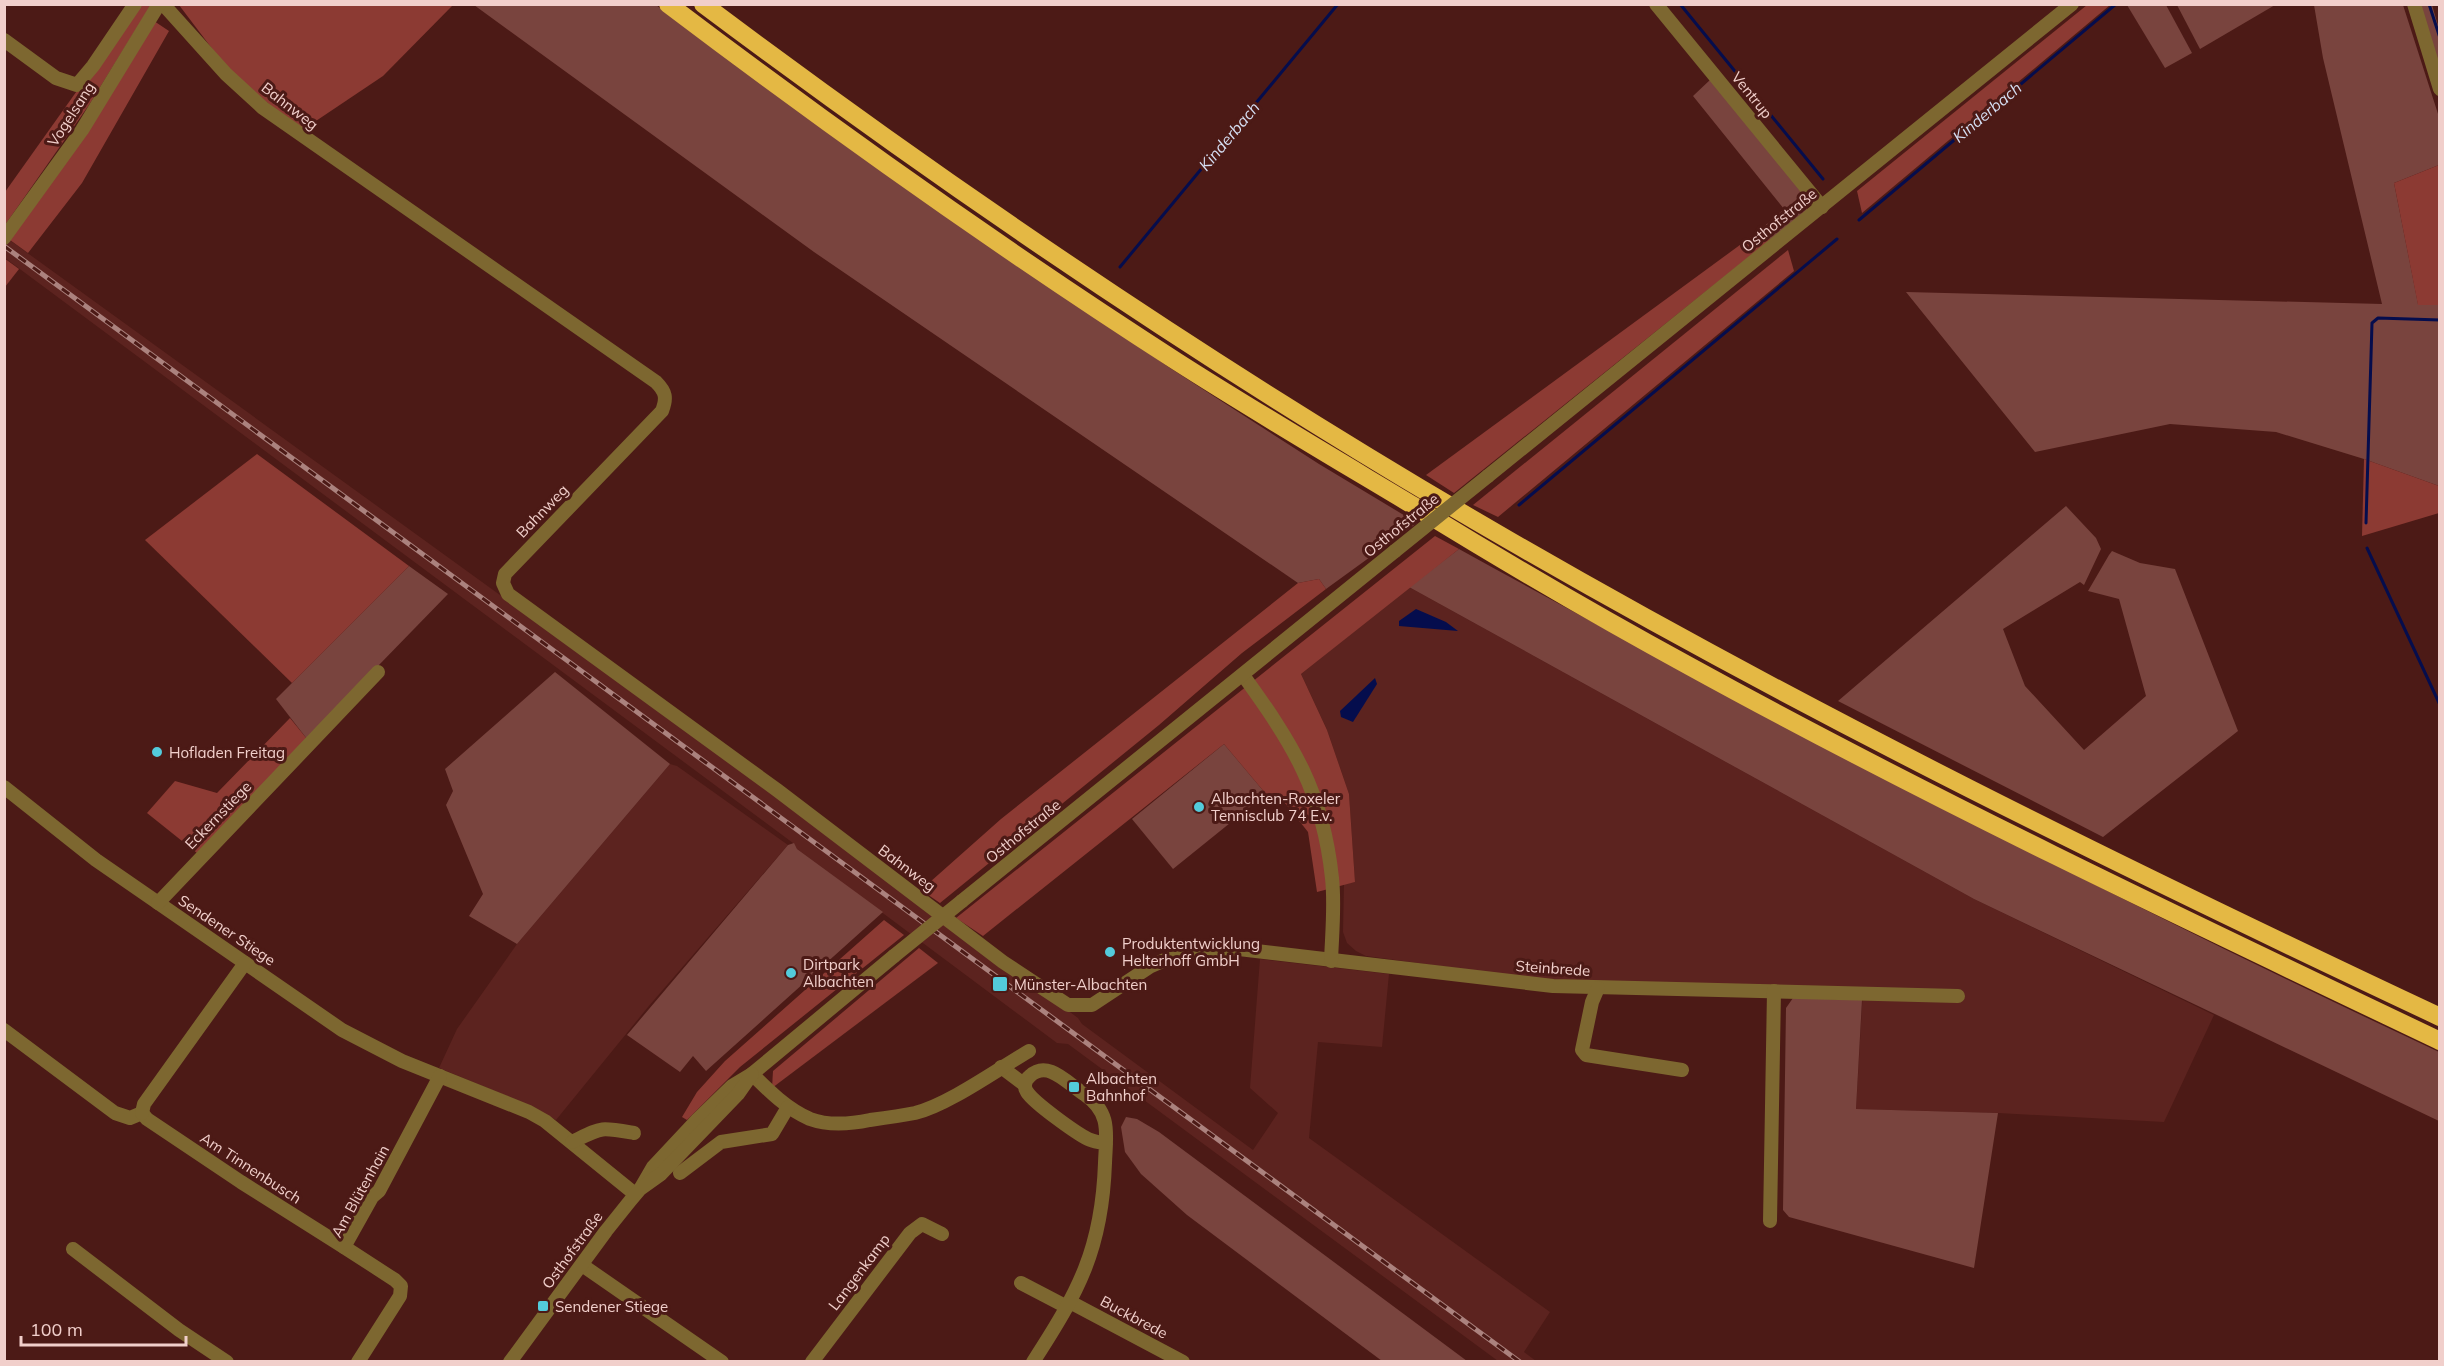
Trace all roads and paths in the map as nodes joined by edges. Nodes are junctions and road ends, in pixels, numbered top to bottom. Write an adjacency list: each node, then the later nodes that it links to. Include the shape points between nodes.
1 (135, 4): 8 (street, via 77,85 56,78)
2 (161, 4): 11 (street, Vogelsang, via 82,130); 21 (street, Bahnweg, via 263,108 663,390 666,400 662,411 505,574 503,583 508,594 777,790 1003,962 1068,1005)
3 (668, 4): 24 (highway, via 808,109 1051,278 1215,386 1499,559 1851,753)
4 (703, 4): 22 (highway, via 819,91 1043,248 1336,437 1509,540 1699,648 1882,745)
5 (1656, 4): 10 (street, Ventrup)
6 (2072, 4): 10 (street, Osthofstraße)
7 (2414, 4): 9 (street)
8 (4, 40)
9 (2439, 89)
10 (1822, 207): 13 (street, Osthofstraße, bridge)
11 (4, 238)
12 (378, 672): 15 (street, Eckernstiege)
13 (1243, 675): 16 (street, via 1282,729 1319,809 1332,880); 28 (street, Osthofstraße, bridge)
14 (4, 788): 15 (street, Sendener Stiege)
15 (158, 903): 17 (street, Sendener Stiege)
16 (1331, 961): 18 (street, Steinbrede, via 1553,986); 21 (street, Steinbrede, via 1239,949 1201,950 1159,962)
17 (245, 963): 29 (street, Sendener Stiege, via 342,1030); 32 (street, via 144,1104)
18 (1598, 987): 19 (street, Steinbrede); 27 (street, via 1582,1050 1586,1055)
19 (1774, 991): 20 (street, Steinbrede); 38 (street)
20 (1958, 996)
21 (1092, 1005)
22 (2439, 1017)
23 (4, 1030): 32 (street, via 115,1113 130,1118)
24 (2439, 1041)
25 (1029, 1051): 26 (street)
26 (1001, 1067): 30 (street); 31 (street, via 917,1113 830,1123 813,1120)
27 (1682, 1070)
28 (752, 1074): 31 (street); 37 (street, Osthofstraße, via 738,1094 661,1174)
29 (440, 1076): 34 (street, Sendener Stiege, via 529,1112); 40 (street, Am Blütenhain, via 379,1191)
30 (1025, 1085): 35 (street, via 1033,1099 1079,1134); 35 (street, via 1038,1070 1049,1070 1093,1100 1102,1112)
31 (788, 1107): 36 (street, via 772,1134 721,1142)
32 (142, 1113): 40 (street, Am Tinnenbusch)
33 (634, 1133): 34 (street, via 603,1128)
34 (572, 1142): 37 (street, Sendener Stiege)
35 (1106, 1144): 44 (street, via 1099,1224 1092,1253)
36 (680, 1173)
37 (638, 1192): 42 (street, Osthofstraße)
38 (1770, 1221)
39 (942, 1234): 49 (street, Langenkamp, via 918,1225)
40 (344, 1247): 46 (street, Am Blütenhain, via 401,1286 400,1296)
41 (74, 1249): 45 (street)
42 (582, 1265): 47 (street, Osthofstraße); 48 (street)
43 (1021, 1282): 44 (street)
44 (1069, 1305): 50 (street); 51 (street, Buckbrede)
45 (226, 1362)
46 (358, 1362)
47 (510, 1362)
48 (722, 1362)
49 (812, 1362)
50 (1033, 1362)
51 (1183, 1362)

